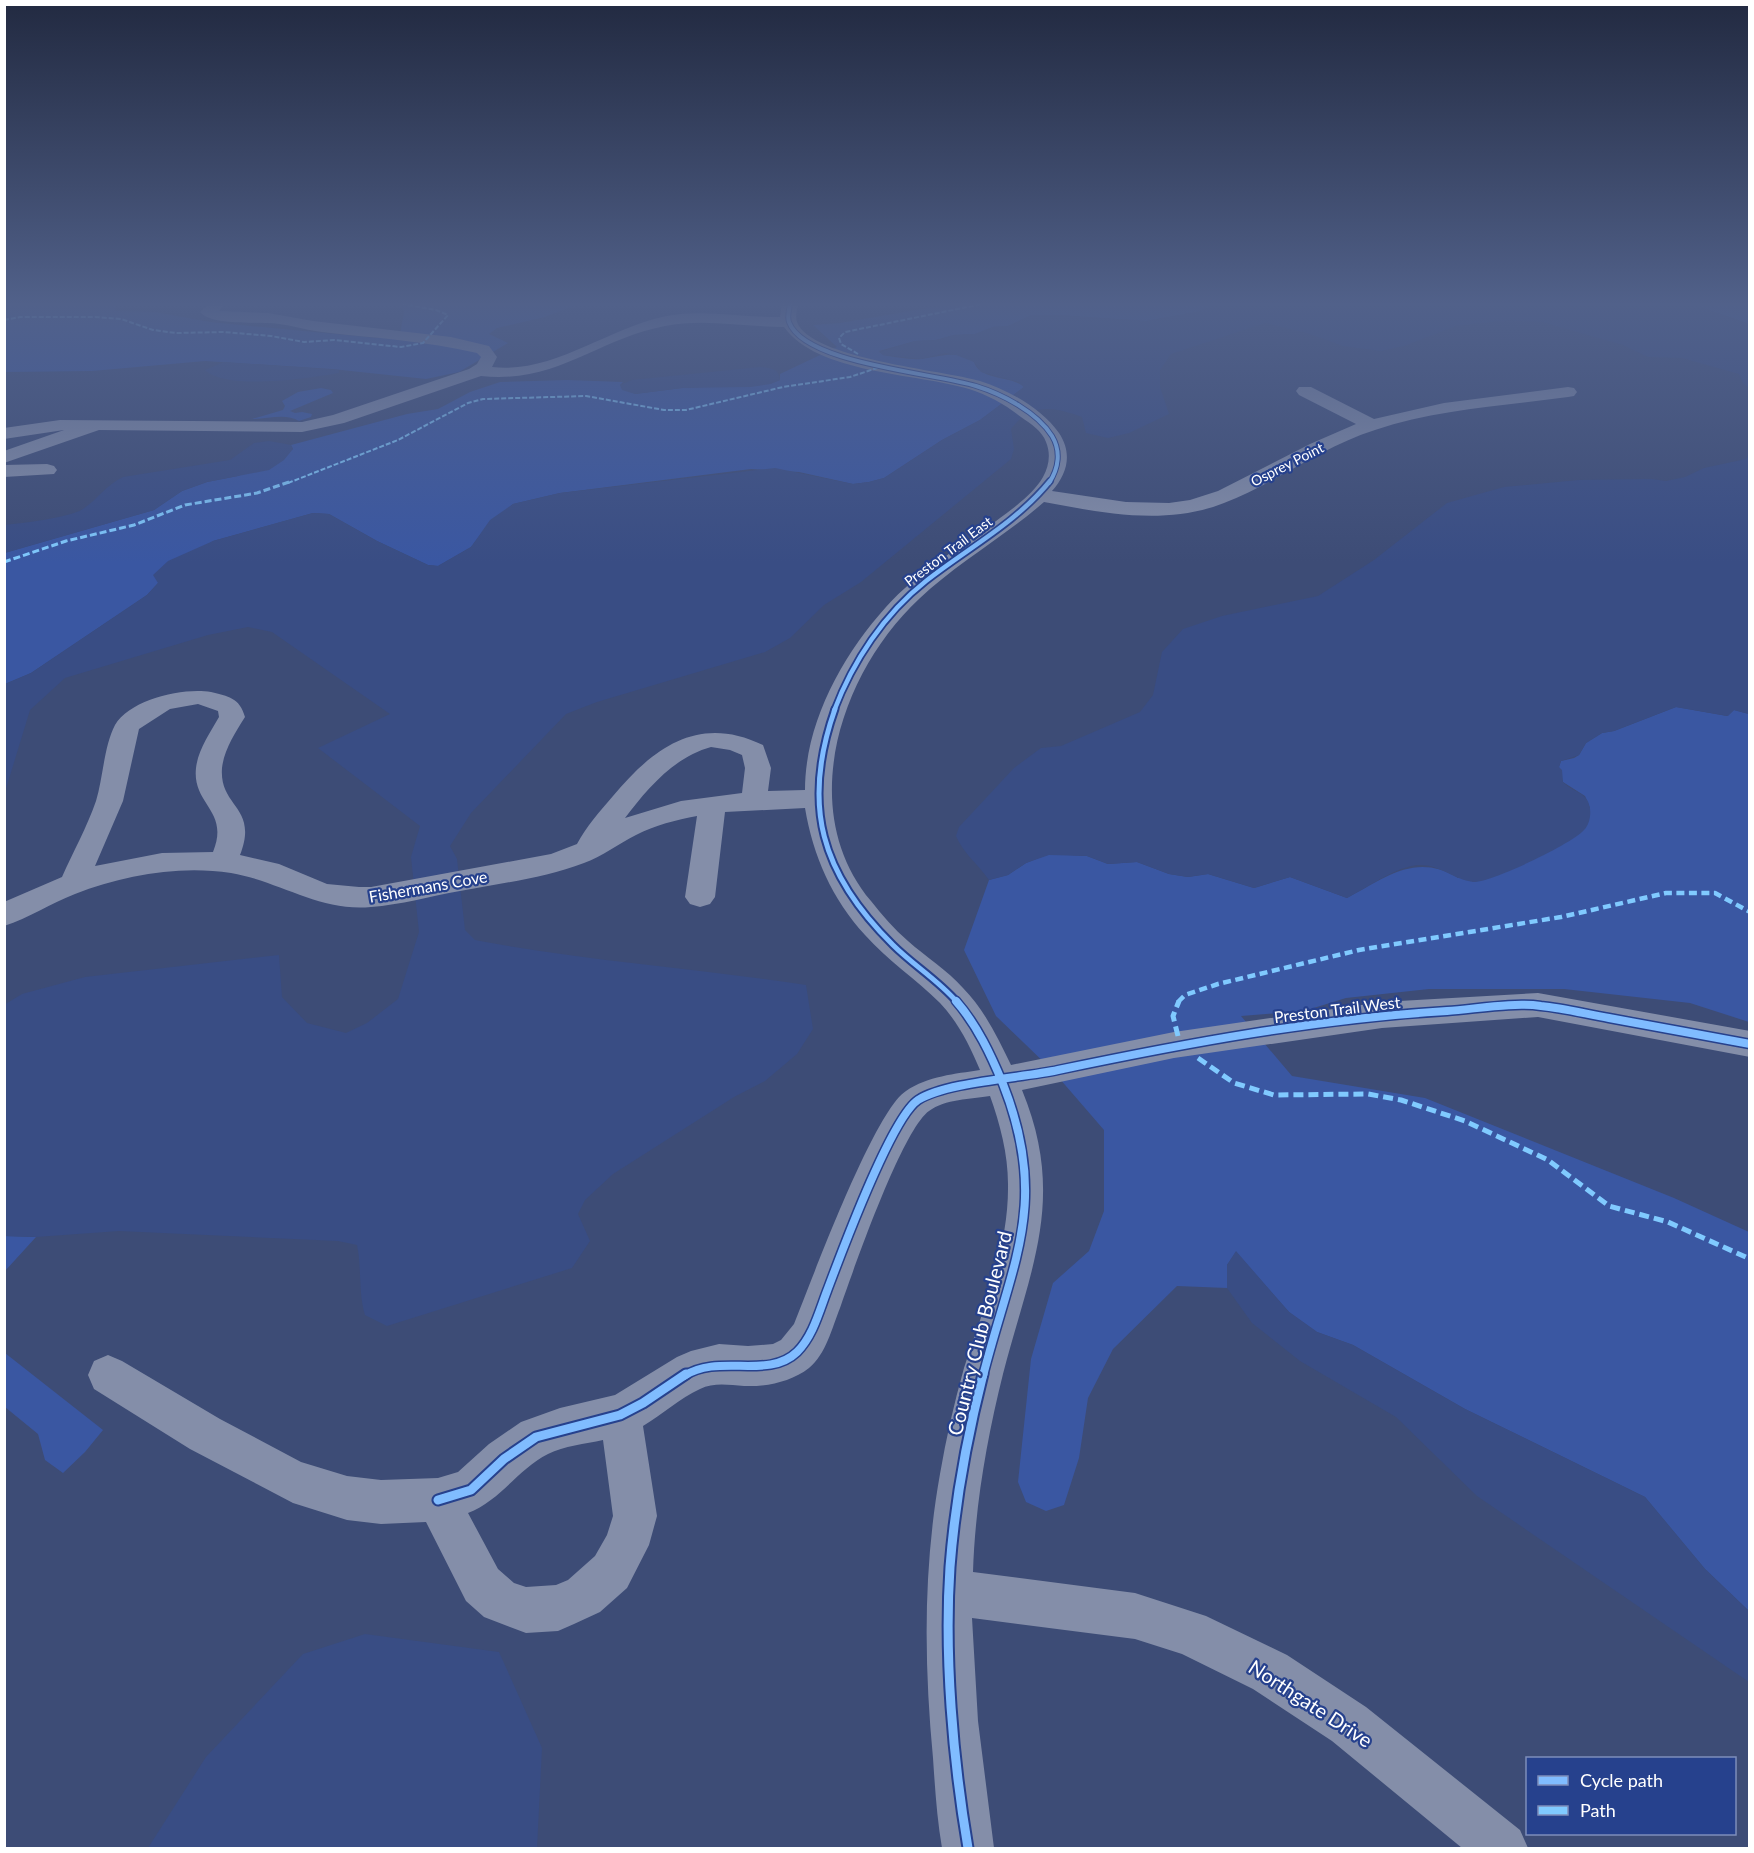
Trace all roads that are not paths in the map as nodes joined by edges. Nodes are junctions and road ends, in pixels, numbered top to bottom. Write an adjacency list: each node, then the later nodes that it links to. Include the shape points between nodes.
1 (421, 390): 5 (street, via 339,419 302,427)
2 (988, 390): 11 (street, Preston Trail East, via 1028,413 1055,439 1058,469)
3 (1305, 391): 6 (street)
4 (1568, 392): 6 (street, Osprey Point, via 1425,413)
5 (97, 425): 7 (street, via 60,425); 8 (street)
6 (1372, 425): 11 (street, Osprey Point, via 1313,449 1227,494 1195,505 1123,508)
7 (4, 434)
8 (4, 457)
9 (47, 470): 10 (street)
10 (4, 471)
11 (1040, 495): 12 (street, Preston Trail East, via 932,575 885,622 847,683 828,730 820,760)
12 (818, 799): 13 (street, Fishermans Cove); 21 (street, Preston Trail East, via 828,853 854,903 874,927 961,1006)
13 (754, 800): 14 (street, Fishermans Cove); 15 (street, via 758,768 754,751 732,741 699,741 672,754 637,784)
14 (712, 804): 15 (street, Fishermans Cove, via 668,812 635,824); 18 (street)
15 (585, 851): 16 (street, Fishermans Cove, via 554,863 371,897 324,894 262,869)
16 (223, 863): 17 (street, Fishermans Cove, via 155,864); 17 (street, via 233,832 231,819 212,793 208,777 209,762 232,717 230,708 222,702 198,697 180,699 147,711 128,727 109,801)
17 (74, 882): 19 (street, Fishermans Cove)
18 (700, 897)
19 (4, 915)
20 (1749, 1044): 21 (street, Preston Trail West, via 1538,1005 1382,1015 1174,1045)
21 (1000, 1079): 23 (street, Preston Trail West, via 938,1091 917,1101 905,1113 840,1256 809,1337 795,1354 776,1364 719,1364 691,1371 643,1404); 25 (street, Country Club Boulevard, via 1013,1110 1024,1155 1026,1202 1020,1252 976,1399 958,1496)
22 (108, 1375): 24 (street, Preston Trail West, via 293,1481 347,1498 381,1503)
23 (620, 1414): 24 (street, Preston Trail West, via 536,1437 504,1459 471,1490); 24 (street, via 635,1516 627,1545 611,1572 584,1596 558,1608 526,1610 500,1601 482,1585)
24 (438, 1500)
25 (949, 1592): 26 (street, Country Club Boulevard, via 953,1714); 27 (street, Northgate Drive, via 1135,1616 1190,1633 1270,1672 1349,1724)
26 (968, 1848)
27 (1502, 1848)

